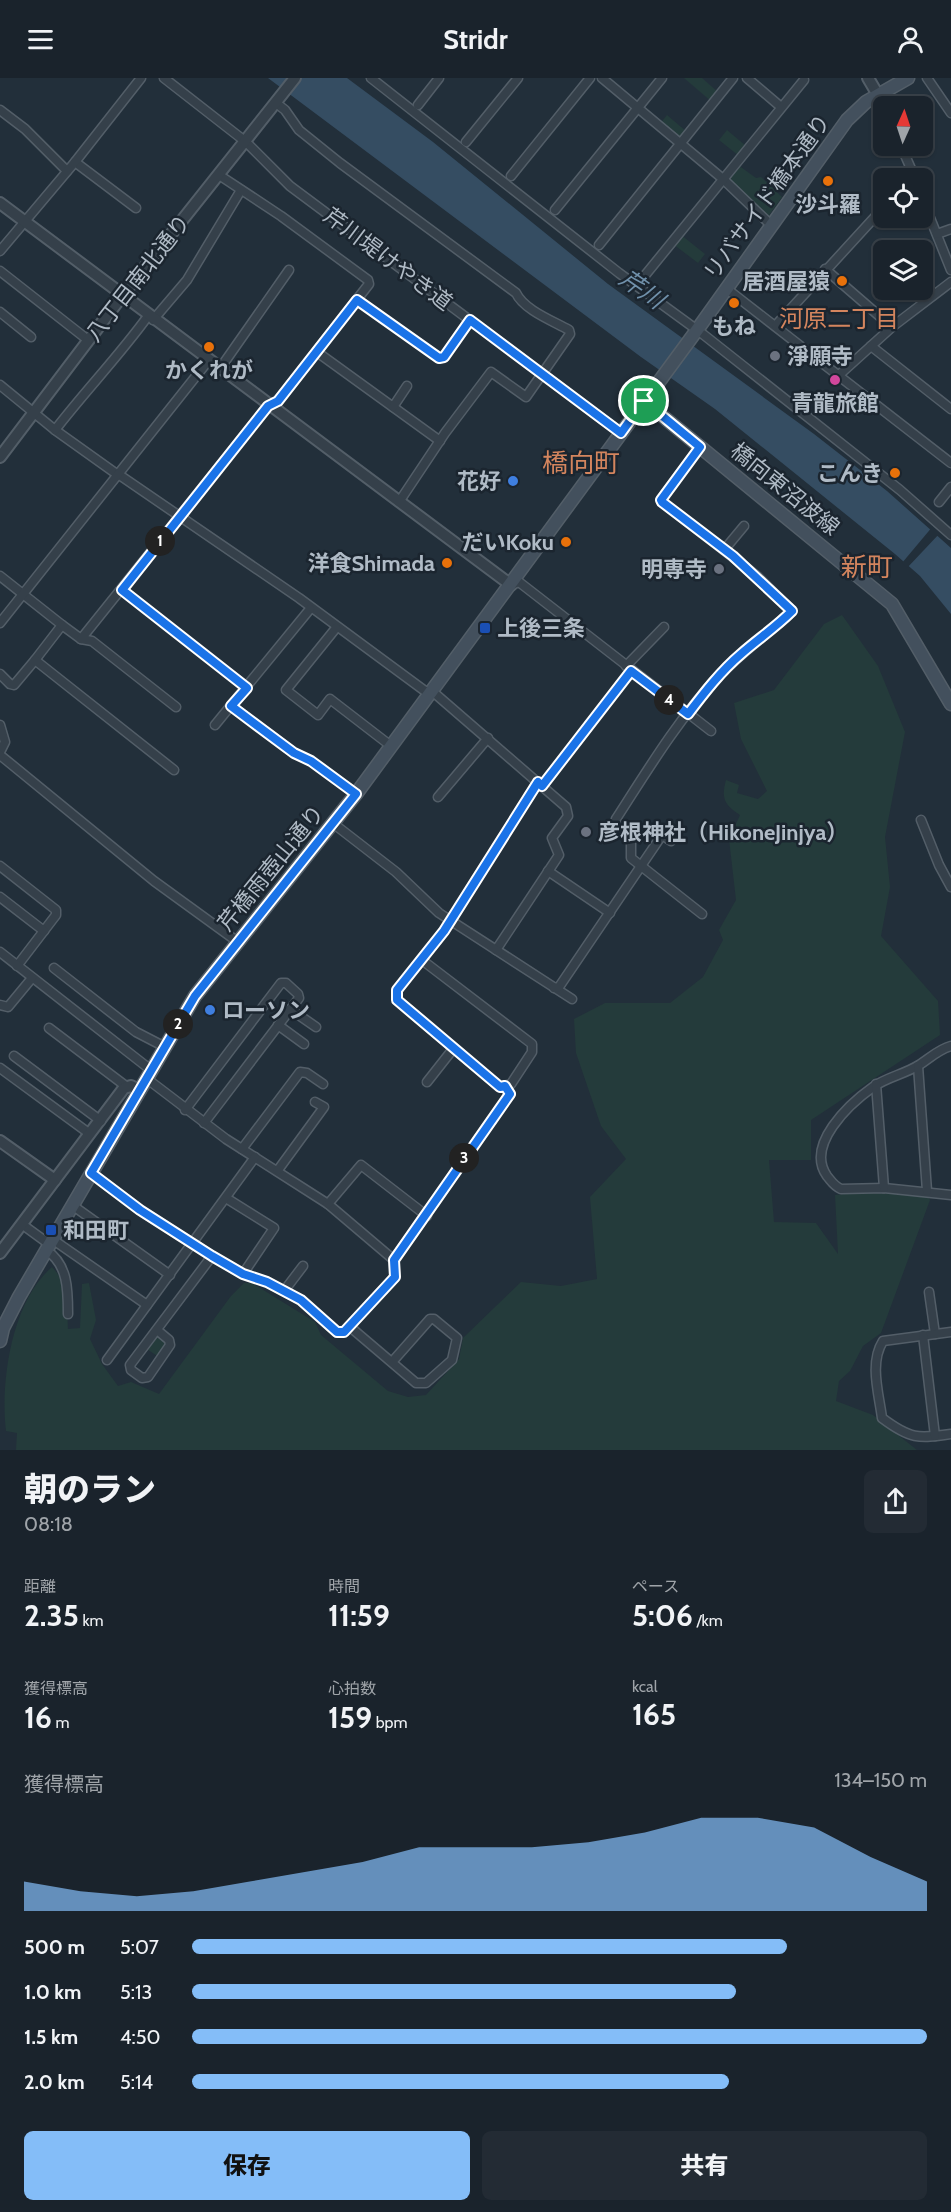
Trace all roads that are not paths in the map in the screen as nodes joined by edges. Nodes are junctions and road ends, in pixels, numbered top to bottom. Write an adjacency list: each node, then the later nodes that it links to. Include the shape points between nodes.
1 (141, 78): 28 (street)
2 (164, 78): 25 (street, 芹川堤けやき道)
3 (295, 78): 18 (street, 八丁目南北通り)
4 (371, 78): 59 (street)
5 (439, 78): 20 (street)
6 (518, 78): 26 (street)
7 (590, 78): 31 (street)
8 (602, 78): 22 (street)
9 (662, 78): 22 (street)
10 (733, 78): 27 (street)
11 (747, 78): 21 (street)
12 (868, 78): 16 (street)
13 (908, 78): 17 (main road, リバサイド橋本通り)
14 (927, 78): 24 (street)
15 (804, 80): 21 (street)
16 (878, 96)
17 (887, 96)
18 (278, 100): 25 (street, 八丁目南北通り); 66 (street, via 299,130 340,163 516,292 532,308 568,330 570,334)
19 (873, 102): 40 (main road, リバサイド橋本通り, via 866,102 847,120)
20 (418, 105)
21 (781, 107): 32 (street)
22 (637, 109): 27 (street); 36 (street)
23 (0, 110): 29 (street)
24 (951, 113)
25 (246, 142): 30 (street, 八丁目南北通り); 56 (street, 芹川堤けやき道, via 290,186)
26 (466, 142)
27 (679, 144): 32 (street); 43 (street)
28 (75, 162): 29 (street); 35 (street)
29 (67, 171): 38 (street)
30 (219, 175): 33 (street); 52 (street, 八丁目南北通り)
31 (511, 176)
32 (723, 179): 40 (street); 49 (street)
33 (241, 190): 53 (street, via 368,280); 55 (street, via 187,280)
34 (0, 203): 38 (street)
35 (136, 208)
36 (555, 210)
37 (873, 219): 46 (street)
38 (23, 222): 44 (street); 52 (street)
39 (933, 224): 42 (street)
40 (771, 225): 51 (main road, リバサイド橋本通り)
41 (951, 228): 42 (street)
42 (937, 234): 47 (street)
43 (599, 245)
44 (0, 251)
45 (289, 270): 65 (street)
46 (825, 270): 57 (street); 58 (street)
47 (951, 270)
48 (0, 271): 61 (street)
49 (642, 279)
50 (951, 282): 58 (street)
51 (727, 289): 57 (street); 59 (main road, リバサイド橋本通り)
52 (122, 296): 55 (street); 61 (street, 八丁目南北通り)
53 (357, 300): 56 (street, via 439,358 444,357); 63 (street)
54 (0, 312): 60 (street)
55 (151, 318): 64 (street); 75 (street)
56 (470, 320): 66 (street, 芹川堤けやき道)
57 (776, 325): 67 (street)
58 (892, 327): 62 (street)
59 (695, 333): 70 (main road, 芹橋雨壺山通り); 87 (street, via 900,490)
60 (32, 337)
61 (88, 340): 74 (street, 八丁目南北通り)
62 (871, 346): 67 (street); 73 (street)
63 (317, 352): 71 (street, via 278,401); 72 (street)
64 (208, 361): 65 (street); 81 (street)
65 (219, 370): 71 (street)
66 (543, 372): 76 (street, 芹川堤けやき道); 77 (street, via 526,396 491,372)
67 (839, 375): 80 (street)
68 (0, 385): 74 (street)
69 (407, 386): 72 (street)
70 (644, 401): 76 (main road, 芹橋雨壺山通り); 78 (main road, 橋向東沼波線)
71 (268, 406): 83 (street); 85 (street)
72 (393, 407): 77 (street)
73 (951, 409)
74 (34, 412): 75 (street); 79 (street, 八丁目南北通り)
75 (55, 430): 81 (street)
76 (621, 433): 90 (main road, 芹橋雨壺山通り)
77 (440, 441): 83 (street)
78 (700, 447): 88 (street, via 661,500); 104 (main road, 橋向東沼波線, via 892,604)
79 (0, 457)
80 (951, 463)
81 (118, 475): 85 (street); 92 (street)
82 (951, 487): 84 (street)
83 (399, 502): 90 (street)
84 (939, 502)
85 (180, 515): 91 (street); 93 (street)
86 (744, 526): 88 (street)
87 (951, 535)
88 (724, 550): 107 (street, via 792,611 715,679)
89 (0, 576): 92 (street)
90 (511, 585): 100 (street, via 519,582); 103 (main road, 芹橋雨壺山通り)
91 (122, 590): 98 (street); 102 (street)
92 (23, 594): 94 (street); 95 (street)
93 (310, 609): 97 (street); 102 (street)
94 (0, 622)
95 (62, 625): 98 (street); 99 (street)
96 (664, 627): 100 (street)
97 (336, 628): 103 (street, via 425,691); 112 (street, via 286,690 318,716 330,699)
98 (81, 639): 106 (street, via 92,641)
99 (34, 660): 101 (street, via 14,685); 114 (street)
100 (628, 668): 107 (street); 115 (street)
101 (0, 674)
102 (247, 688): 105 (street)
103 (432, 691): 111 (street); 112 (main road, 芹橋雨壺山通り)
104 (951, 704)
105 (231, 706): 109 (street); 116 (street)
106 (176, 707)
107 (688, 714): 110 (street); 122 (street, via 614,825 631,842 632,858)
108 (0, 725): 113 (street, via 5,742)
109 (215, 725)
110 (711, 731)
111 (488, 738): 115 (street); 117 (street)
112 (391, 746): 116 (main road, 芹橋雨壺山通り)
113 (0, 753): 130 (street, via 154,881)
114 (174, 770)
115 (540, 784): 123 (street, via 568,812 552,838 559,855); 128 (street)
116 (356, 794): 119 (main road, 芹橋雨壺山通り)
117 (438, 797)
118 (921, 820): 124 (street)
119 (334, 824): 128 (street); 130 (main road, 芹橋雨壺山通り)
120 (671, 841): 122 (street, via 659,833)
121 (0, 866): 129 (street, via 56,910)
122 (641, 866): 126 (street); 127 (street)
123 (548, 871): 126 (street); 131 (street)
124 (951, 887)
125 (0, 897): 129 (street)
126 (610, 913): 137 (street, via 559,987)
127 (702, 914)
128 (450, 920): 131 (street); 133 (street)
129 (44, 931): 134 (street)
130 (238, 942): 146 (main road, 芹橋雨壺山通り, via 195,996)
131 (496, 950): 137 (street)
132 (0, 952): 134 (street)
133 (422, 960): 147 (street, via 397,990 397,1000); 155 (street, via 532,1044 532,1052 511,1084)
134 (17, 966): 136 (street)
135 (54, 968): 146 (street, via 136,1032)
136 (32, 978): 139 (street, via 8,1007); 151 (street)
137 (554, 988): 138 (street)
138 (572, 999)
139 (0, 1005)
140 (290, 1009): 141 (street); 142 (street); 158 (street, via 298,994 281,983)
141 (278, 1025): 144 (street); 160 (street)
142 (316, 1027)
143 (49, 1028): 156 (street)
144 (304, 1044)
145 (951, 1046): 149 (street)
146 (165, 1047): 151 (main road, 芹橋雨壺山通り)
147 (453, 1049): 152 (street); 155 (street, via 500,1087)
148 (14, 1056): 159 (street)
149 (918, 1066): 154 (street); 169 (street)
150 (0, 1068): 161 (street)
151 (149, 1074): 156 (main road, 芹橋雨壺山通り); 158 (street)
152 (427, 1082)
153 (323, 1084): 163 (street, via 300,1072)
154 (876, 1084): 168 (street); 168 (street, via 847,1109 828,1133 820,1158 822,1169 834,1186)
155 (505, 1086): 174 (street, via 510,1094)
156 (134, 1089): 159 (street); 166 (main road, 芹橋雨壺山通り)
157 (315, 1102): 165 (street, via 324,1107)
158 (185, 1110): 160 (street)
159 (100, 1121): 161 (street)
160 (204, 1123): 163 (street)
161 (90, 1134): 167 (street)
162 (0, 1141): 167 (street)
163 (242, 1149): 164 (street)
164 (255, 1157): 165 (street); 171 (street)
165 (278, 1170): 172 (street)
166 (91, 1173): 173 (main road, 芹橋雨壺山通り); 176 (street)
167 (55, 1180): 175 (street)
168 (884, 1188): 169 (street)
169 (927, 1191): 170 (street)
170 (951, 1195)
171 (226, 1197): 176 (street); 182 (street, via 274,1228)
172 (328, 1204): 174 (street, via 361,1165); 180 (street)
173 (72, 1205): 177 (main road, 芹橋雨壺山通り); 183 (street)
174 (427, 1216): 180 (street)
175 (22, 1225): 177 (street); 178 (street)
176 (192, 1243): 179 (street); 183 (street)
177 (49, 1244): 186 (street); 187 (street, via 63,1269); 190 (main road, 芹橋雨壺山通り)
178 (2, 1245)
179 (212, 1256): 182 (street); 189 (street)
180 (394, 1260): 188 (street, via 395,1277)
181 (303, 1266): 184 (street)
182 (243, 1274): 184 (street)
183 (170, 1275): 186 (street)
184 (284, 1291): 188 (street, via 301,1300 337,1332 344,1332)
185 (929, 1292): 192 (street)
186 (147, 1305): 194 (street)
187 (68, 1314)
188 (349, 1326): 195 (street)
189 (157, 1330): 189 (street, via 130,1365 142,1378 148,1377 170,1345)
190 (1, 1332)
191 (951, 1332): 192 (street)
192 (935, 1334): 193 (street)
193 (922, 1335): 197 (street); 197 (street, via 883,1341 876,1351 882,1418 906,1435)
194 (107, 1360)
195 (392, 1362): 195 (street, via 430,1319 457,1338 452,1360 426,1383 416,1383)
196 (951, 1434): 197 (street)
197 (935, 1436)

